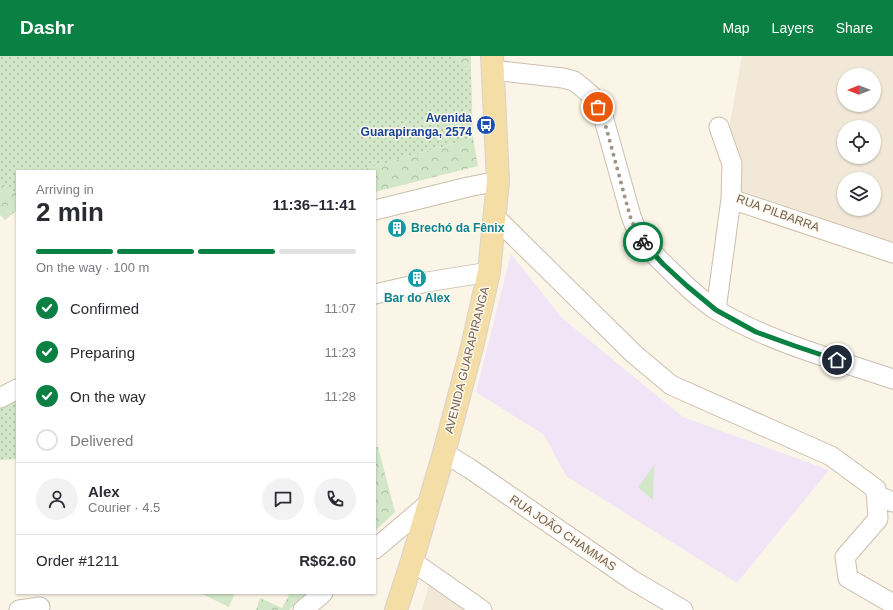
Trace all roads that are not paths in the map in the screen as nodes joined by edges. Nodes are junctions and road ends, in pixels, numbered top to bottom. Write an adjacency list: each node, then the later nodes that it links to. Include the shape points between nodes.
1 (492, 63): 3 (main road, AVENIDA GUARAPIRANGA); 10 (street, via 574,81 593,97 603,116 636,231 644,244 663,264)
2 (718, 127): 4 (street, RUA PILBARRA, via 732,164)
3 (498, 181): 5 (street, via 468,186); 6 (main road, AVENIDA GUARAPIRANGA)
4 (731, 199): 7 (street, RUA PILBARRA); 10 (street)
5 (376, 210)
6 (495, 217): 8 (main road, AVENIDA GUARAPIRANGA); 15 (street, via 634,354 671,385 831,456)
7 (893, 253)
8 (489, 272): 9 (street); 14 (main road, AVENIDA GUARAPIRANGA)
9 (376, 294)
10 (716, 310): 11 (street, via 756,332)
11 (893, 379)
12 (16, 390): 13 (street)
13 (0, 398)
14 (444, 453): 16 (main road, AVENIDA GUARAPIRANGA); 26 (street, RUA JOÃO CHAMMAS, via 632,580)
15 (885, 498): 20 (street, via 878,519 844,556 848,578)
16 (430, 503): 17 (street); 18 (main road, AVENIDA GUARAPIRANGA)
17 (376, 548)
18 (412, 561): 24 (main road, AVENIDA GUARAPIRANGA); 25 (street)
19 (322, 594): 23 (street)
20 (893, 604)
21 (40, 607): 22 (street)
22 (19, 610)
23 (303, 610)
24 (396, 610)
25 (482, 610)
26 (683, 610)

